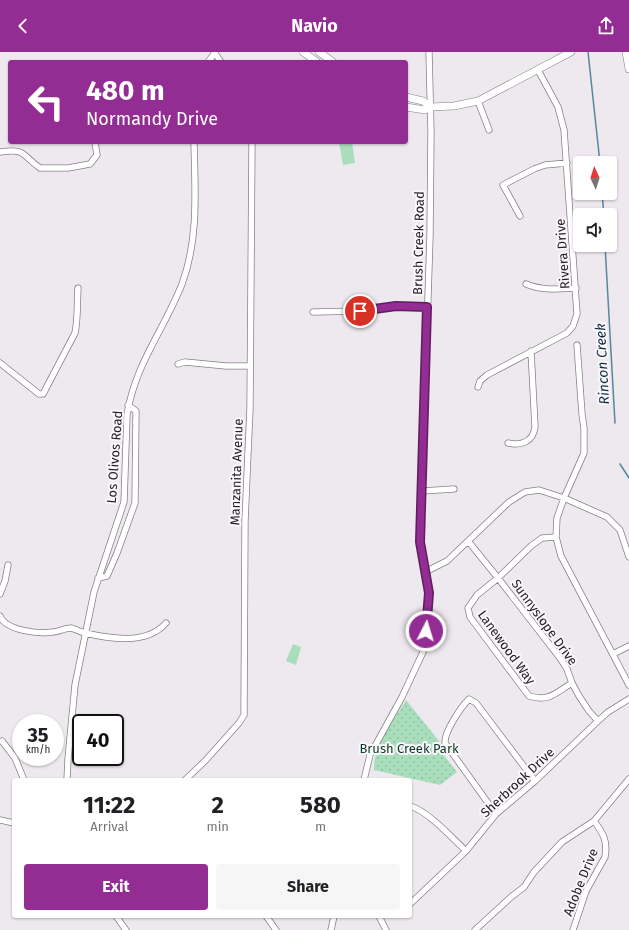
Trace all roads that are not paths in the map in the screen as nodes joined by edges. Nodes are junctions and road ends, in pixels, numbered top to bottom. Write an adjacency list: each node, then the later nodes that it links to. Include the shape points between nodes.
1 (303, 52): 6 (main road)
2 (319, 52): 7 (main road)
3 (429, 52): 13 (street, Brush Creek Road)
4 (571, 52): 9 (main road)
5 (626, 52): 8 (main road)
6 (314, 60)
7 (330, 60)
8 (629, 69)
9 (538, 70): 11 (main road); 19 (street, Rivera Drive, via 562,118)
10 (408, 97): 13 (main road, via 423,101)
11 (478, 101): 13 (main road); 14 (street)
12 (408, 107): 13 (main road, via 425,110)
13 (430, 107): 24 (street, Brush Creek Road)
14 (488, 130)
15 (95, 144): 18 (street, via 97,155 90,164 68,168 40,168 25,154 14,150)
16 (194, 144): 32 (street, Los Olivos Road, via 195,212 188,264 174,302 138,372)
17 (252, 144): 30 (street, Manzanita Avenue)
18 (0, 152)
19 (567, 163): 20 (street, via 544,165 503,185); 23 (street, Rivera Drive)
20 (520, 216)
21 (526, 284): 23 (street, via 550,290)
22 (78, 288): 28 (street, via 77,325 42,394)
23 (576, 288): 27 (street, Rivera Drive, via 577,314 573,326 567,333)
24 (427, 307): 25 (street, via 396,306 360,311); 35 (street, Brush Creek Road)
25 (313, 312)
26 (577, 345): 36 (street, via 584,453)
27 (531, 351): 31 (street, Rivera Drive, via 487,374); 33 (street, via 534,435 520,444)
28 (0, 363)
29 (178, 364): 30 (street, via 186,362)
30 (250, 366): 57 (street, Manzanita Avenue, via 245,521 244,715 239,724)
31 (478, 387)
32 (128, 404): 42 (street, Los Olivos Road, via 124,502); 42 (street, via 136,411 135,503 107,576)
33 (508, 443)
34 (454, 489): 35 (street)
35 (422, 491): 41 (street, Brush Creek Road, via 420,548)
36 (564, 498): 37 (street); 38 (street, via 539,490 525,492 509,502); 39 (street, via 607,517 614,523 620,530)
37 (556, 536): 43 (street, Lanewood Way, via 542,538); 49 (street, via 561,556)
38 (468, 541): 41 (street, via 447,561); 43 (street, Sunnyslope Drive)
39 (629, 557)
40 (8, 565): 44 (street)
41 (425, 572): 58 (street, Brush Creek Road, via 429,598 423,652 370,755)
42 (98, 578): 47 (street, Los Olivos Road)
43 (498, 578): 50 (street, Sunnyslope Drive, via 560,658); 50 (street, Lanewood Way, via 477,595 468,608 470,617 530,696 541,699 551,696)
44 (0, 594)
45 (0, 616): 47 (street, via 10,625 34,633 71,628)
46 (166, 623): 47 (street, via 153,634 136,638 115,638)
47 (86, 633): 56 (street, Los Olivos Road, via 75,685)
48 (629, 646): 49 (street)
49 (613, 654): 51 (street)
50 (572, 683): 53 (street, Sunnyslope Drive)
51 (629, 686)
52 (629, 699): 53 (street, Sherbrook Drive)
53 (598, 721): 60 (street, Sherbrook Drive)
54 (2, 741): 55 (street, via 15,758)
55 (23, 778)
56 (67, 778)
57 (187, 778)
58 (364, 778)
59 (629, 779): 64 (street)
60 (535, 781): 62 (street, Sherbrook Drive); 62 (street, via 476,703 469,699 446,734 445,743)
61 (412, 807): 66 (street, via 427,816)
62 (496, 814): 66 (street, Sherbrook Drive)
63 (0, 820): 65 (street)
64 (594, 821): 76 (street, via 562,842 534,872 524,887); 77 (street, Adobe Drive, via 605,836 606,852 586,891)
65 (12, 823)
66 (466, 851): 67 (street, Sherbrook Drive)
67 (412, 902)
68 (117, 918): 72 (street)
69 (267, 918): 73 (street)
70 (334, 918): 74 (street)
71 (380, 918): 75 (street)
72 (126, 930)
73 (276, 930)
74 (331, 930)
75 (386, 930)
76 (475, 930)
77 (573, 930)

